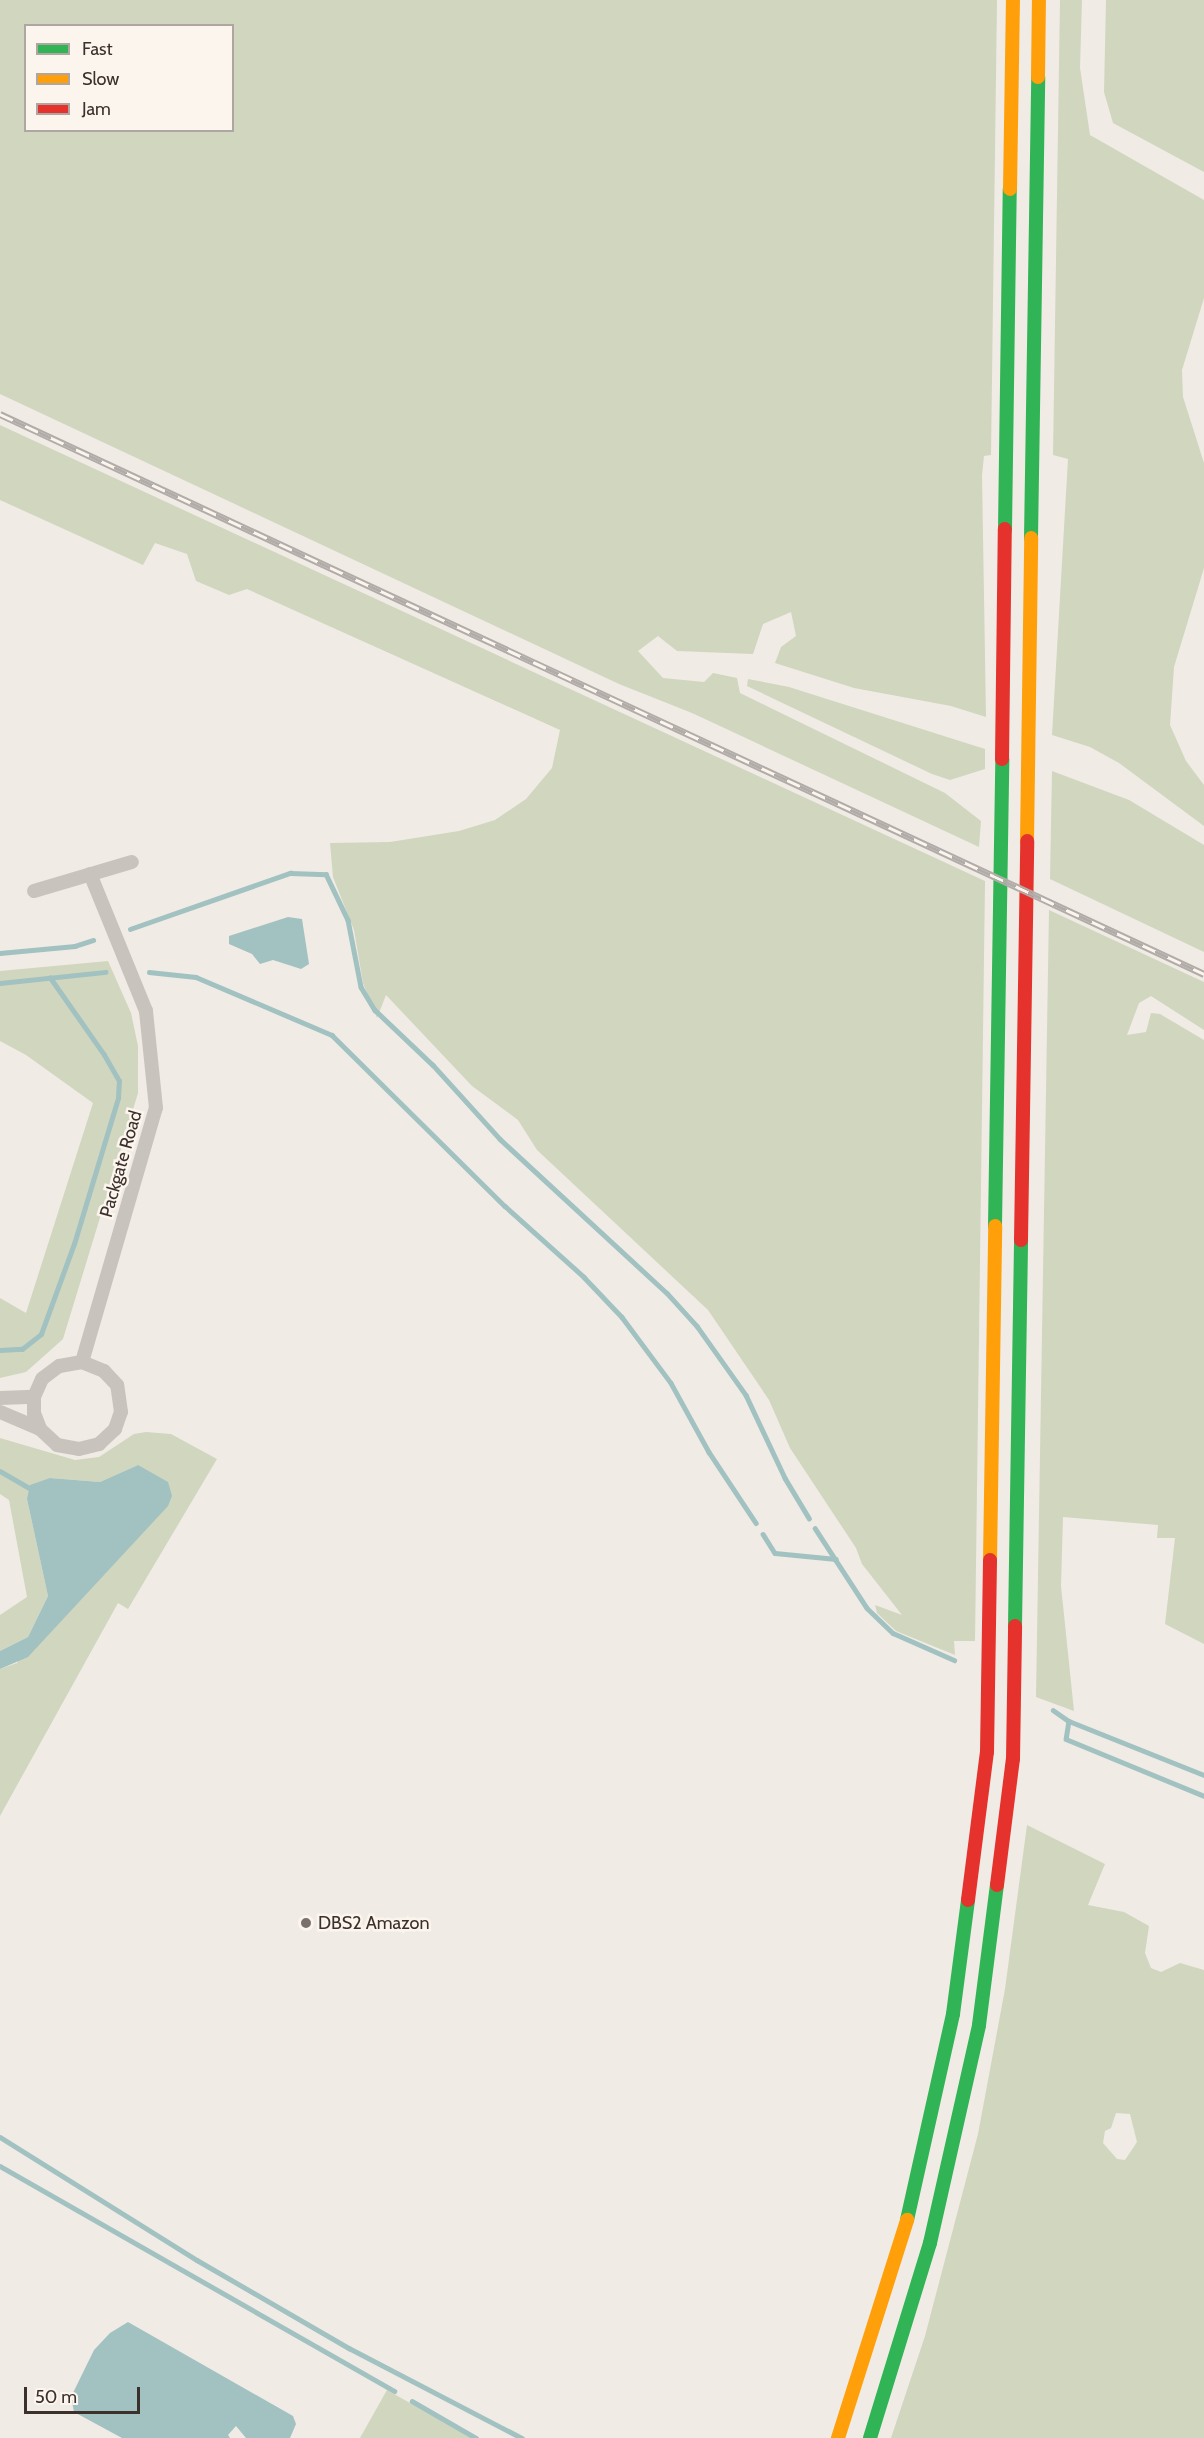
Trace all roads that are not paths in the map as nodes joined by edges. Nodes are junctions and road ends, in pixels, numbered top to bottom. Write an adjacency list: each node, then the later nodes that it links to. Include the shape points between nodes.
1 (1013, 0): 11 (highway, via 987,1752 953,2014 904,2232)
2 (1039, 0): 12 (highway, via 1013,1759 979,2025 930,2243)
3 (132, 861): 4 (street)
4 (90, 874): 5 (street); 6 (street, Packgate Road, via 146,1011 156,1108)
5 (34, 891)
6 (82, 1362): 7 (street, via 59,1366 42,1379); 10 (street, via 104,1371 117,1385 121,1412 115,1429 99,1444 79,1449 57,1445)
7 (34, 1396): 8 (street); 10 (street, via 34,1413)
8 (0, 1398)
9 (0, 1412): 10 (street)
10 (40, 1429)
11 (838, 2438)
12 (870, 2438)

